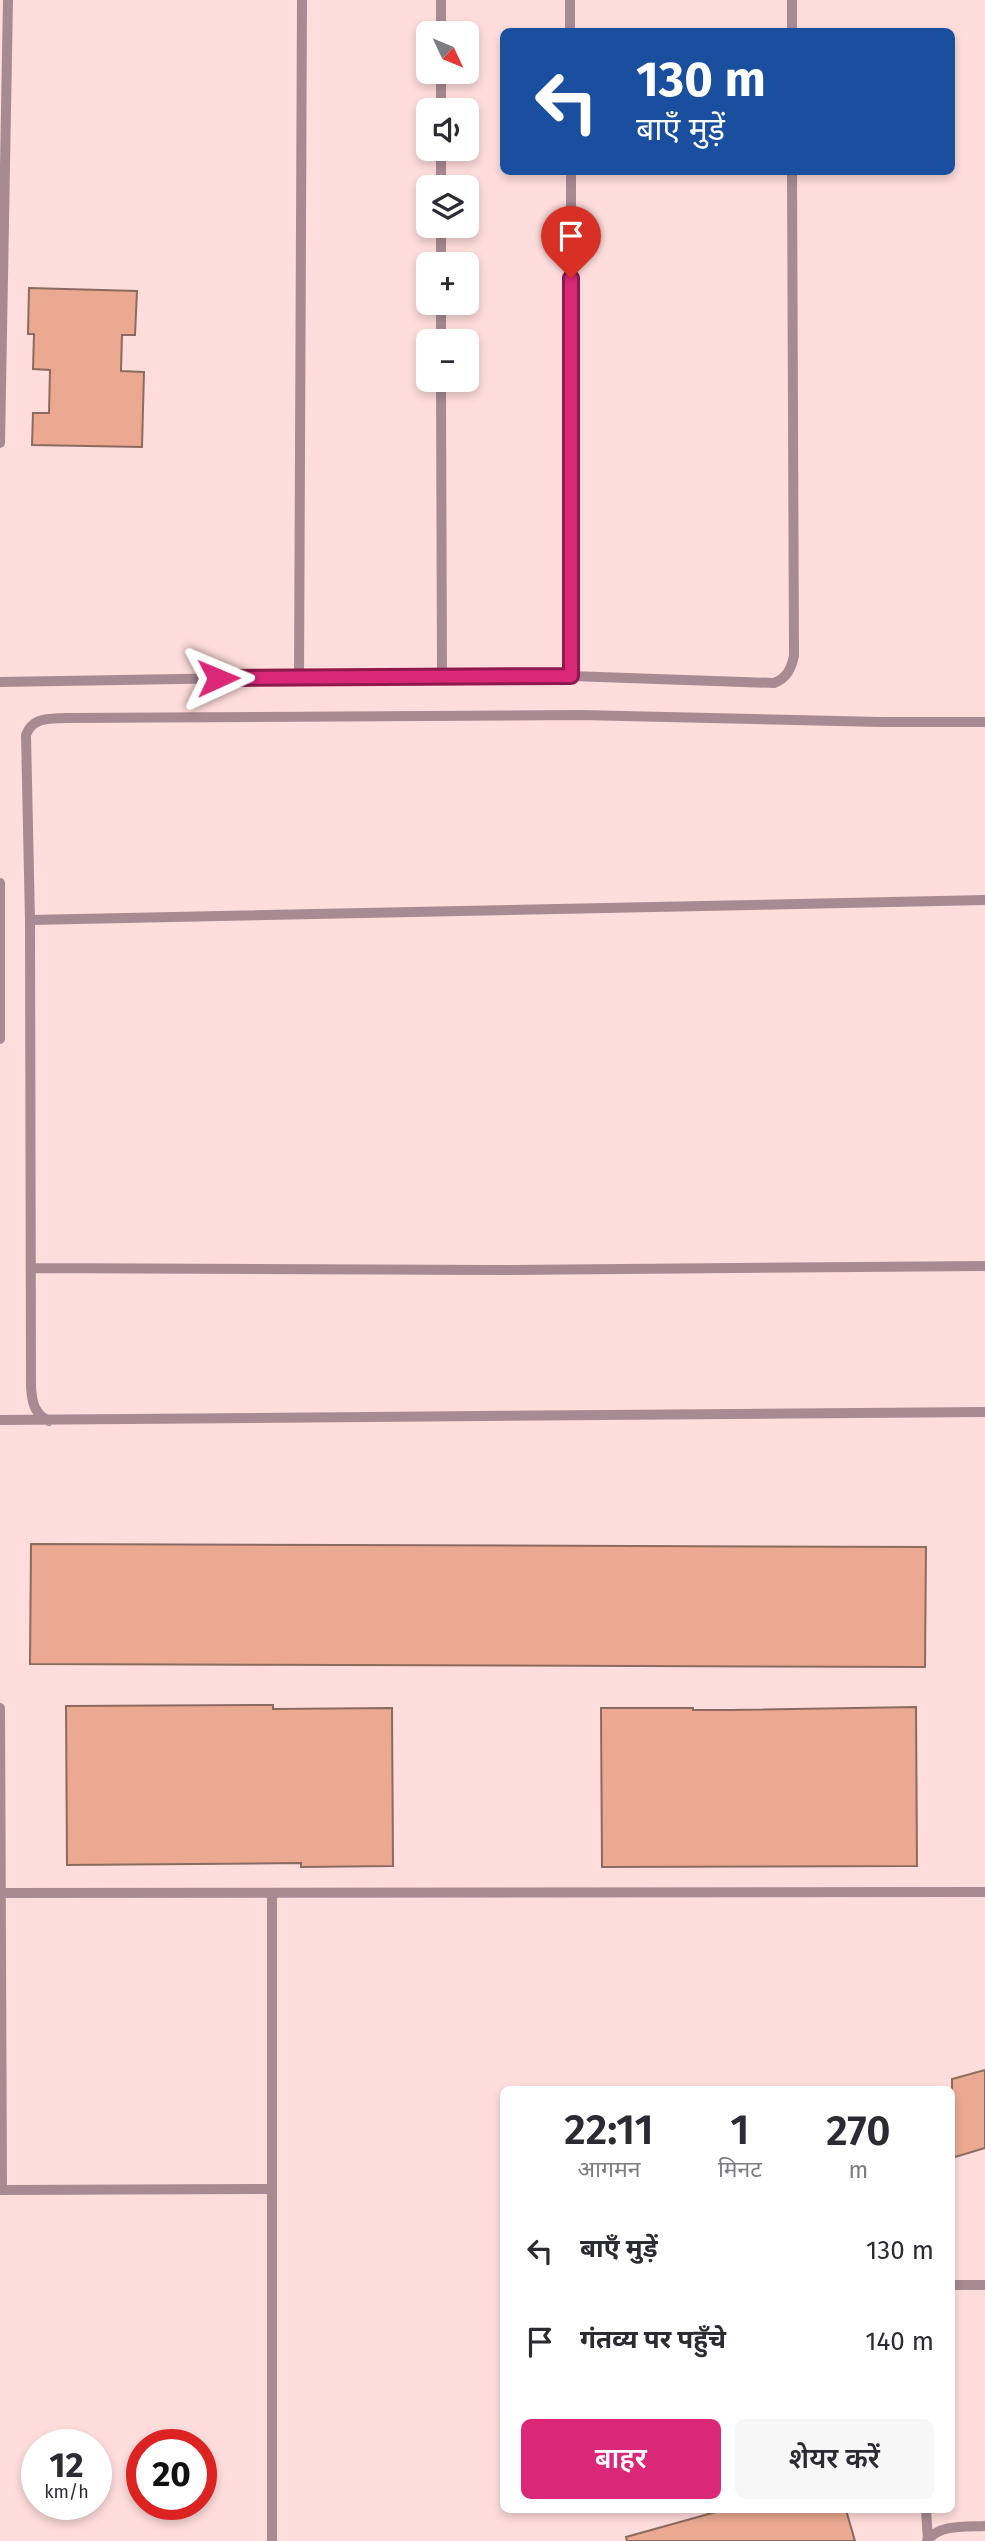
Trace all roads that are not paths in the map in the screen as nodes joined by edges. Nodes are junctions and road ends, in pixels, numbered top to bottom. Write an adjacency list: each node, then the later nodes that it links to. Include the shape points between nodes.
1 (8, 0): 12 (lane)
2 (302, 0): 15 (lane)
3 (441, 0): 6 (lane)
4 (570, 0): 7 (lane)
5 (792, 0): 8 (lane)
6 (441, 21)
7 (570, 28)
8 (792, 28)
9 (570, 175): 14 (lane)
10 (792, 175): 14 (lane, via 793,656 788,674 774,683)
11 (441, 392): 16 (lane)
12 (0, 418): 13 (lane)
13 (0, 443)
14 (571, 676): 16 (lane)
15 (299, 677): 16 (lane); 17 (lane)
16 (442, 677)
17 (0, 682)
18 (985, 722): 21 (lane, via 580,715 43,719 32,724 26,734)
19 (0, 883): 22 (lane)
20 (985, 900): 21 (lane)
21 (30, 920): 24 (lane)
22 (0, 1039)
23 (985, 1266): 24 (lane)
24 (32, 1268): 27 (lane, via 32,1398 36,1410)
25 (985, 1412): 27 (lane)
26 (0, 1420): 27 (lane)
27 (49, 1421)
28 (0, 1708): 30 (lane)
29 (985, 1892): 31 (lane)
30 (0, 1893): 31 (lane); 33 (lane)
31 (272, 1893): 32 (lane)
32 (272, 2189): 33 (lane); 38 (lane)
33 (1, 2190)
34 (955, 2284): 35 (lane)
35 (985, 2285)
36 (926, 2513): 39 (lane)
37 (985, 2526): 39 (lane, via 940,2530)
38 (272, 2541)
39 (928, 2541)

